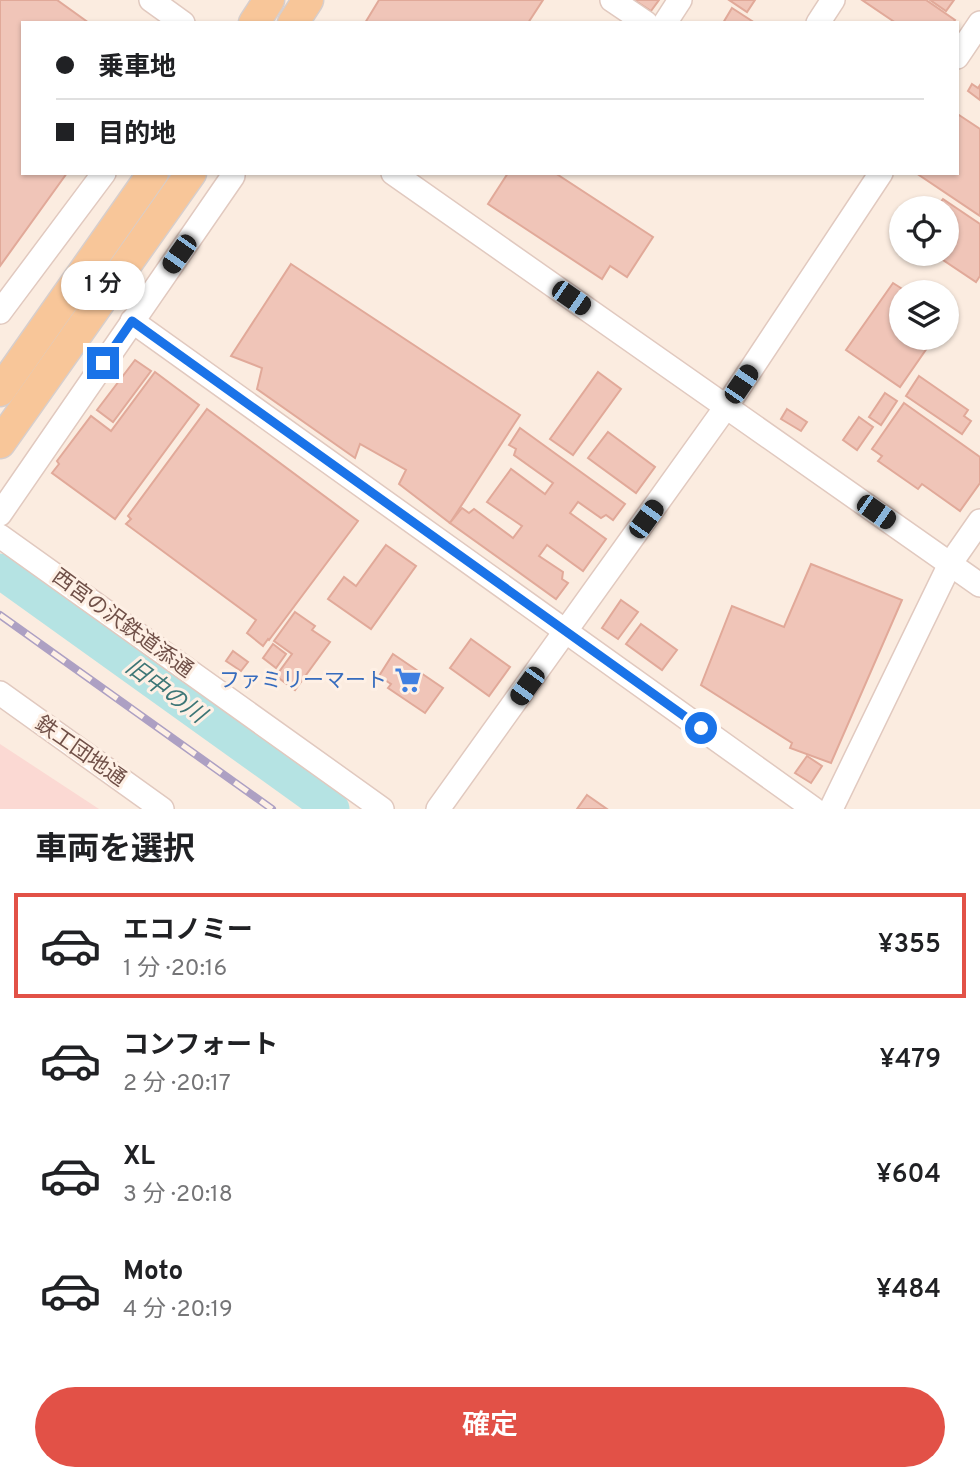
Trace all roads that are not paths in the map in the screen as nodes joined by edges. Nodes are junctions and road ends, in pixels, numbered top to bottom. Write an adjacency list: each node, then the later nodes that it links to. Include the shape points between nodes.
1 (151, 0): 7 (street)
2 (269, 0): 8 (main road)
3 (308, 0): 9 (main road)
4 (612, 0): 10 (street)
5 (680, 0): 11 (street)
6 (833, 0): 12 (street)
7 (180, 21)
8 (255, 21)
9 (294, 21)
10 (643, 21)
11 (666, 21)
12 (819, 21)
13 (980, 23): 14 (street)
14 (959, 54)
15 (103, 175): 21 (street)
16 (152, 175): 23 (main road)
17 (190, 175): 25 (main road)
18 (233, 175): 22 (street)
19 (396, 175): 24 (street)
20 (876, 175): 24 (street)
21 (0, 312)
22 (132, 321): 26 (street); 31 (street)
23 (0, 391)
24 (726, 407): 29 (street); 31 (street)
25 (0, 443)
26 (0, 514)
27 (980, 521): 29 (street)
28 (0, 536): 34 (street, 西宮の沢鉄道添通)
29 (950, 564): 30 (street); 37 (street)
30 (980, 585)
31 (566, 630): 35 (street); 36 (street)
32 (0, 693): 33 (street, 鉄工団地通)
33 (162, 809)
34 (382, 809)
35 (438, 809)
36 (814, 809)
37 (831, 809)

